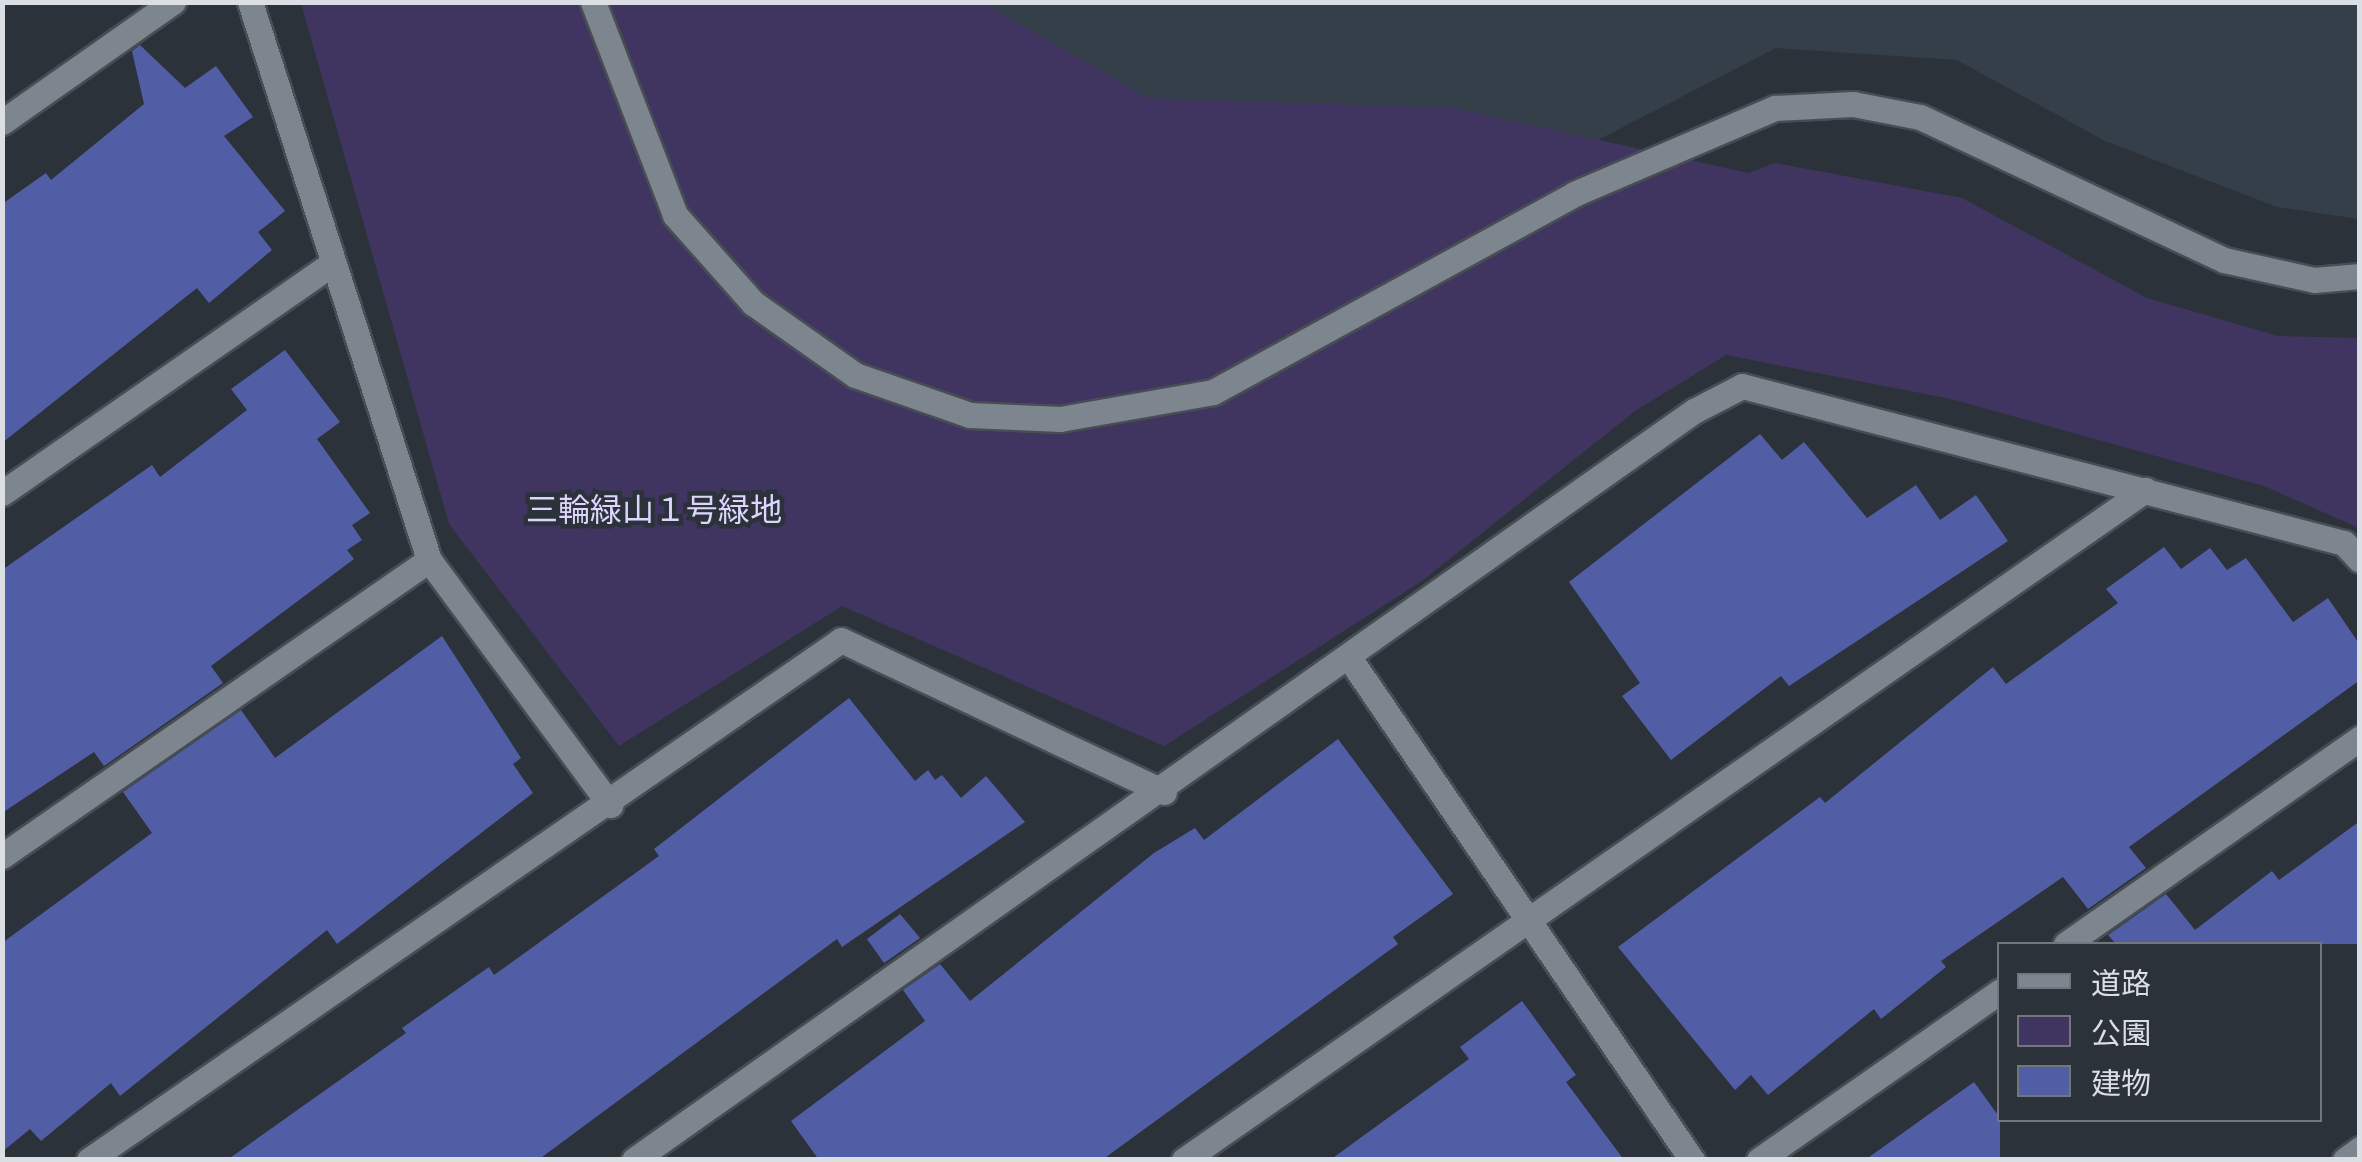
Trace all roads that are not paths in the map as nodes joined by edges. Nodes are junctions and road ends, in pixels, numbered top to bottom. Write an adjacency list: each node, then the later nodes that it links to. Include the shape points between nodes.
1 (174, 2): 4 (street)
2 (250, 2): 5 (street)
3 (592, 2): 6 (street, via 674,214 753,303 856,374 970,415 1060,419 1213,392 1574,194 1775,108 1853,104 1920,116 2224,260 2314,280)
4 (2, 122)
5 (332, 263): 8 (street); 9 (street)
6 (2360, 276)
7 (2145, 490): 10 (street, via 2344,542); 11 (street, via 1742,386 1694,411); 16 (street)
8 (2, 493)
9 (428, 560): 14 (street); 15 (street)
10 (2360, 560)
11 (1350, 660): 13 (street); 16 (street)
12 (2360, 738): 17 (street)
13 (1164, 792): 14 (street, via 841,640); 21 (street)
14 (610, 805): 20 (street)
15 (2, 856)
16 (1528, 919): 22 (street); 23 (street)
17 (2069, 942)
18 (1997, 993): 24 (street)
19 (2360, 1149): 25 (street)
20 (90, 1160)
21 (634, 1160)
22 (1184, 1160)
23 (1692, 1160)
24 (1760, 1160)
25 (2345, 1160)

